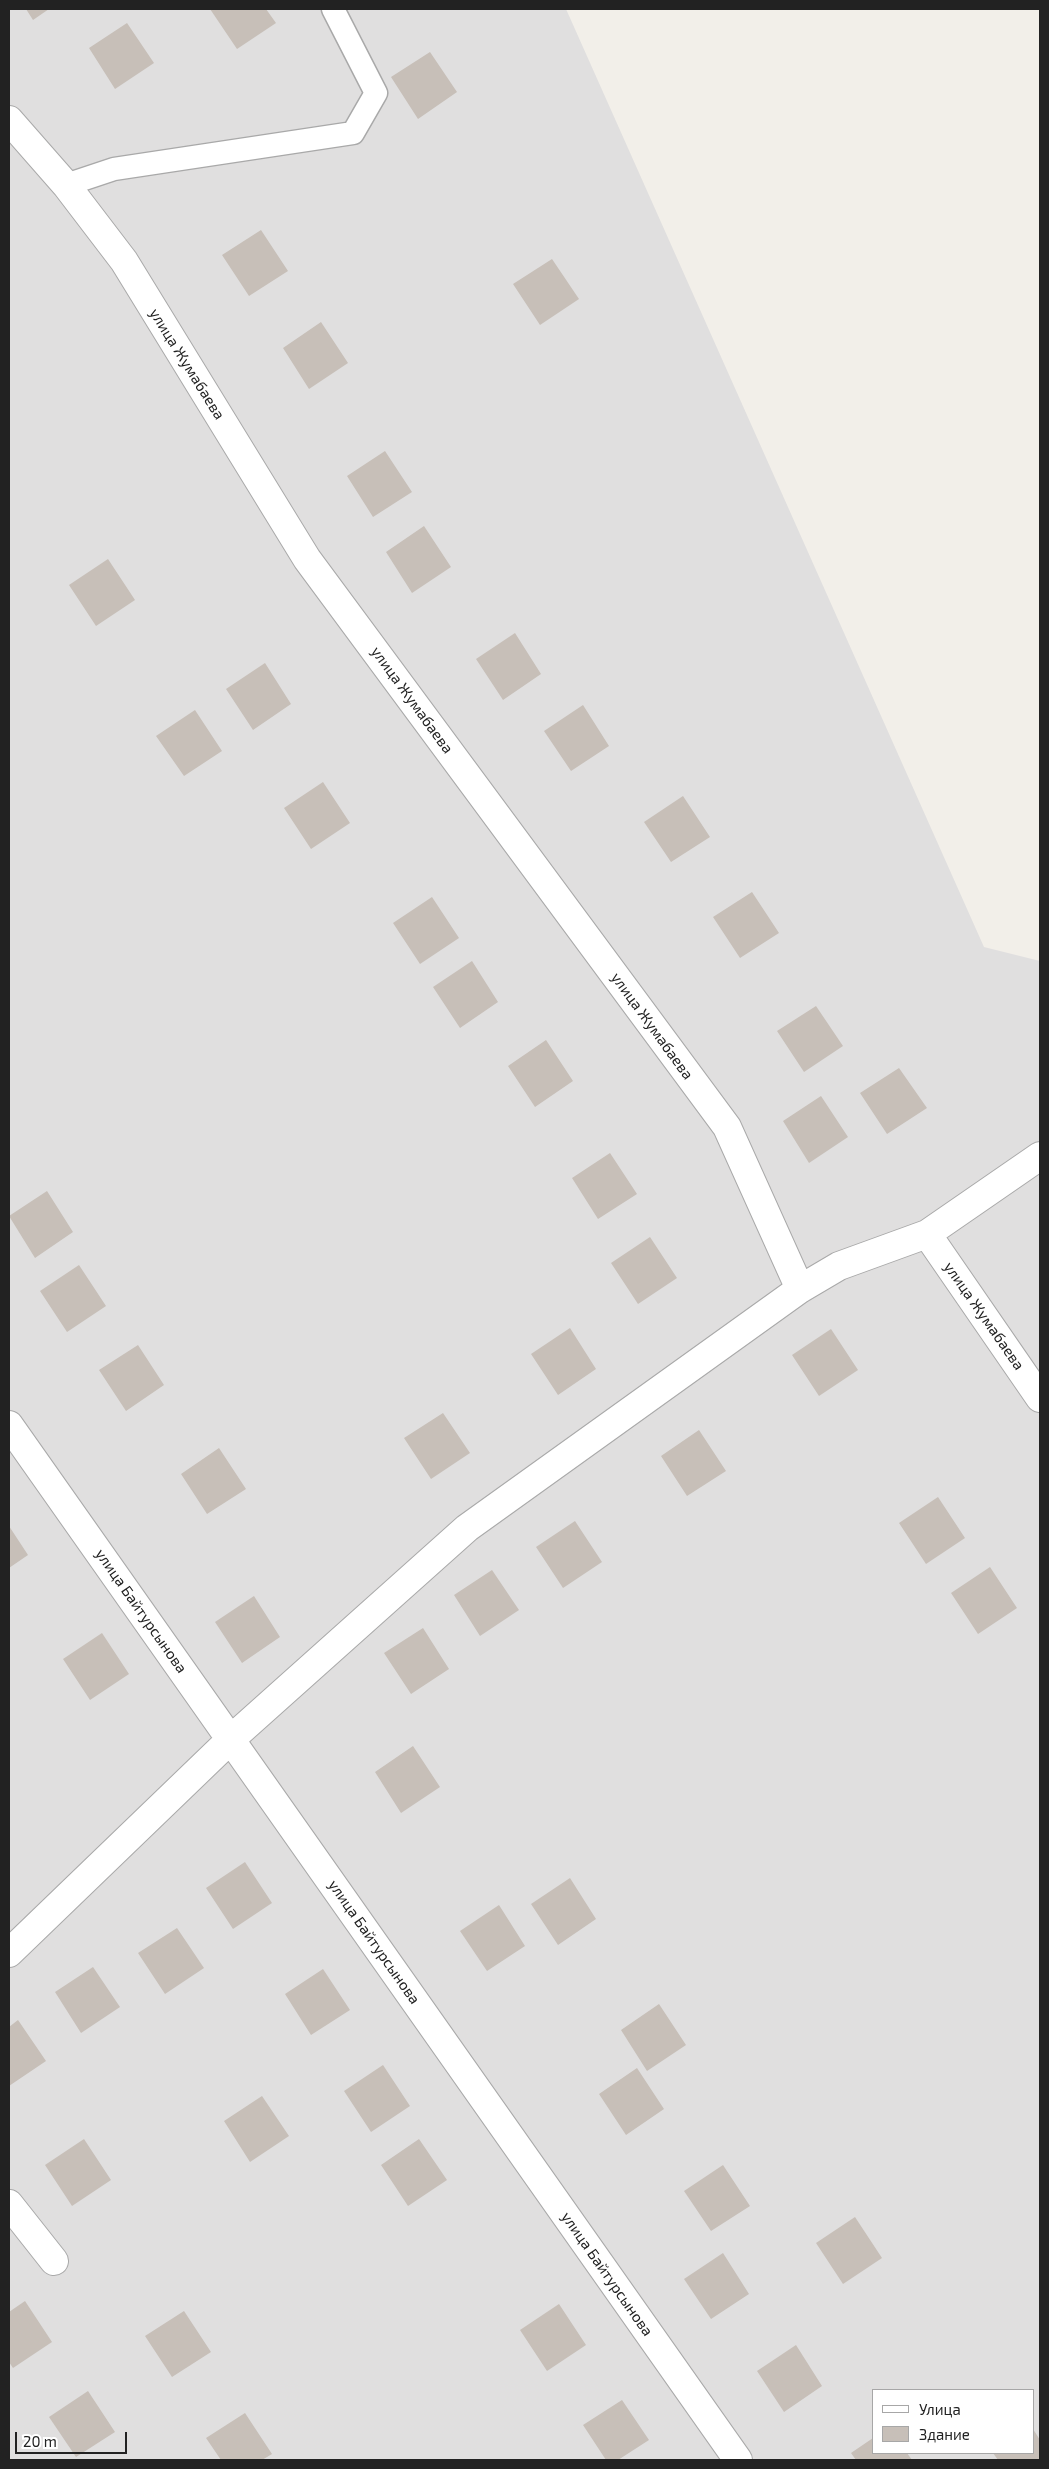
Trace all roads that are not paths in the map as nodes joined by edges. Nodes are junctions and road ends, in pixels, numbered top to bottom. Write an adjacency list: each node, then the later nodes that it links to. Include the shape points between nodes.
1 (333, 9): 3 (lane, via 376,93 353,132 114,169)
2 (9, 120): 3 (street, улица Жумабаева)
3 (66, 185): 6 (street, улица Жумабаева, via 124,262 307,559 726,1127)
4 (1040, 1156): 5 (street)
5 (927, 1234): 6 (street, via 839,1266); 7 (street, улица Жумабаева)
6 (800, 1289): 9 (street, via 467,1528)
7 (1040, 1398)
8 (9, 1425): 9 (street, улица Байтурсынова)
9 (232, 1739): 10 (street); 13 (street, улица Байтурсынова)
10 (9, 1953)
11 (9, 2204): 12 (street)
12 (54, 2261)
13 (738, 2460)

